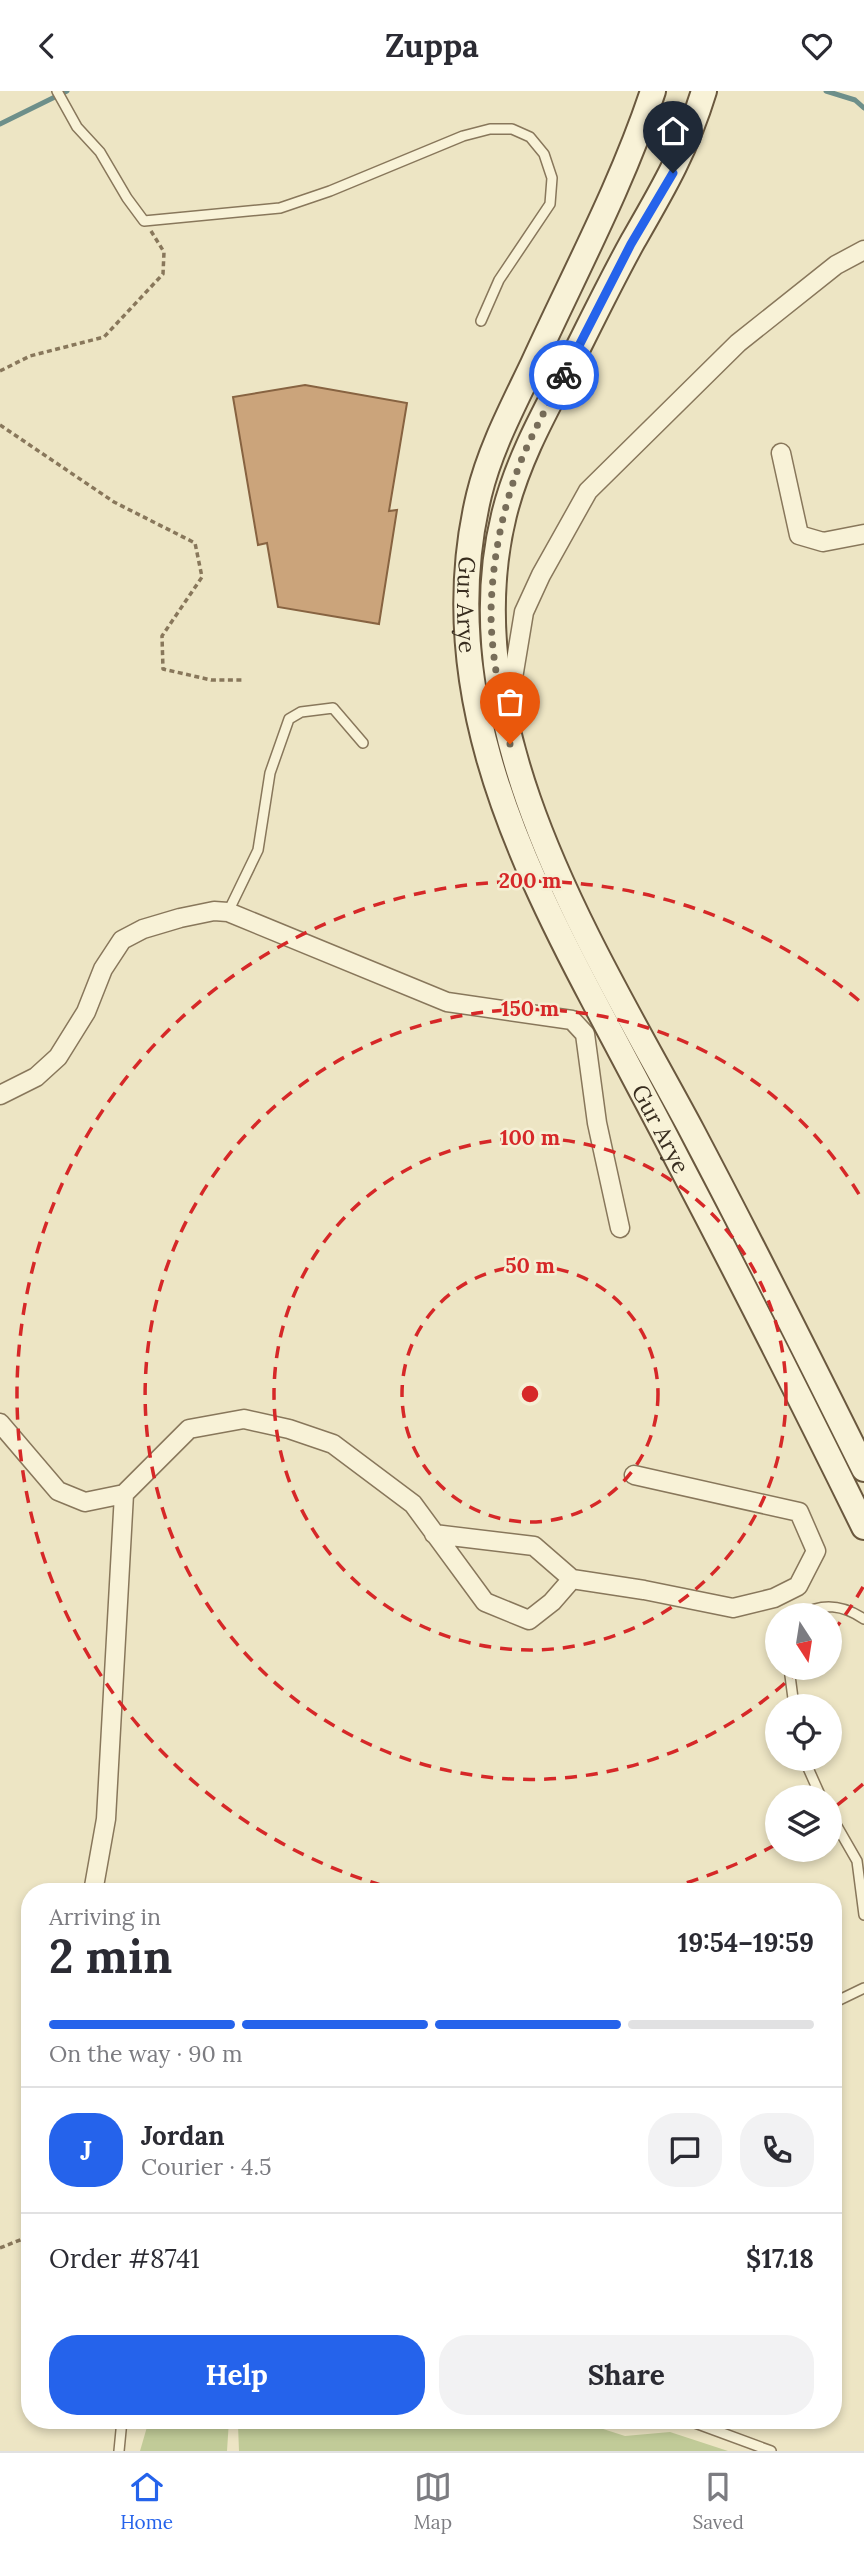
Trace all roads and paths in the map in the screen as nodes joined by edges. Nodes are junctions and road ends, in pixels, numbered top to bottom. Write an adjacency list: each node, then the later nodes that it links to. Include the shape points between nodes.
1 (57, 91): 4 (lane)
2 (653, 91): 21 (main road, Gur Arye, via 625,163 502,431 480,491 467,571 472,681 493,777 535,884 765,1325)
3 (704, 91): 12 (main road, Gur Arye, via 682,154 544,412 509,498 491,613)
4 (144, 221): 6 (lane, via 280,208 463,136 512,128 530,137 544,154 552,179 550,204 499,280); 7 (path, via 164,252 163,274 104,337 30,356)
5 (864, 250): 12 (street, via 836,265 738,342 588,491 524,613)
6 (481, 321)
7 (0, 371)
8 (0, 425): 11 (path, via 114,502 195,543 202,577 162,636 163,669 211,680)
9 (781, 453): 10 (street, via 799,535 823,542)
10 (864, 534)
11 (244, 680)
12 (505, 722): 18 (main road, Gur Arye, via 524,791 558,873)
13 (363, 743): 14 (lane, via 333,708 301,712 289,719 270,773 258,851)
14 (228, 912): 15 (street, via 180,918 122,940 58,1057 36,1077); 16 (street, via 447,1002 572,1020 585,1034 597,1123)
15 (0, 1095)
16 (620, 1228)
17 (0, 1423): 20 (street, via 58,1491 85,1502)
18 (864, 1469)
19 (634, 1475): 23 (street, via 799,1512 816,1551 798,1586 774,1598 733,1608)
20 (124, 1493): 22 (street, via 189,1429 244,1419 333,1444 414,1504); 27 (street, via 106,1819)
21 (864, 1527)
22 (435, 1534): 23 (street, via 534,1546); 23 (street, via 485,1602 529,1620)
23 (572, 1579)
24 (842, 1608): 25 (lane)
25 (864, 1619)
26 (842, 1835): 28 (lane, via 857,1861)
27 (95, 1883)
28 (864, 1915)
29 (864, 1988): 30 (lane)
30 (842, 1999)
31 (21, 2240): 32 (path)
32 (0, 2248)
33 (121, 2429): 35 (lane)
34 (711, 2429): 36 (lane)
35 (119, 2451)
36 (771, 2451)

